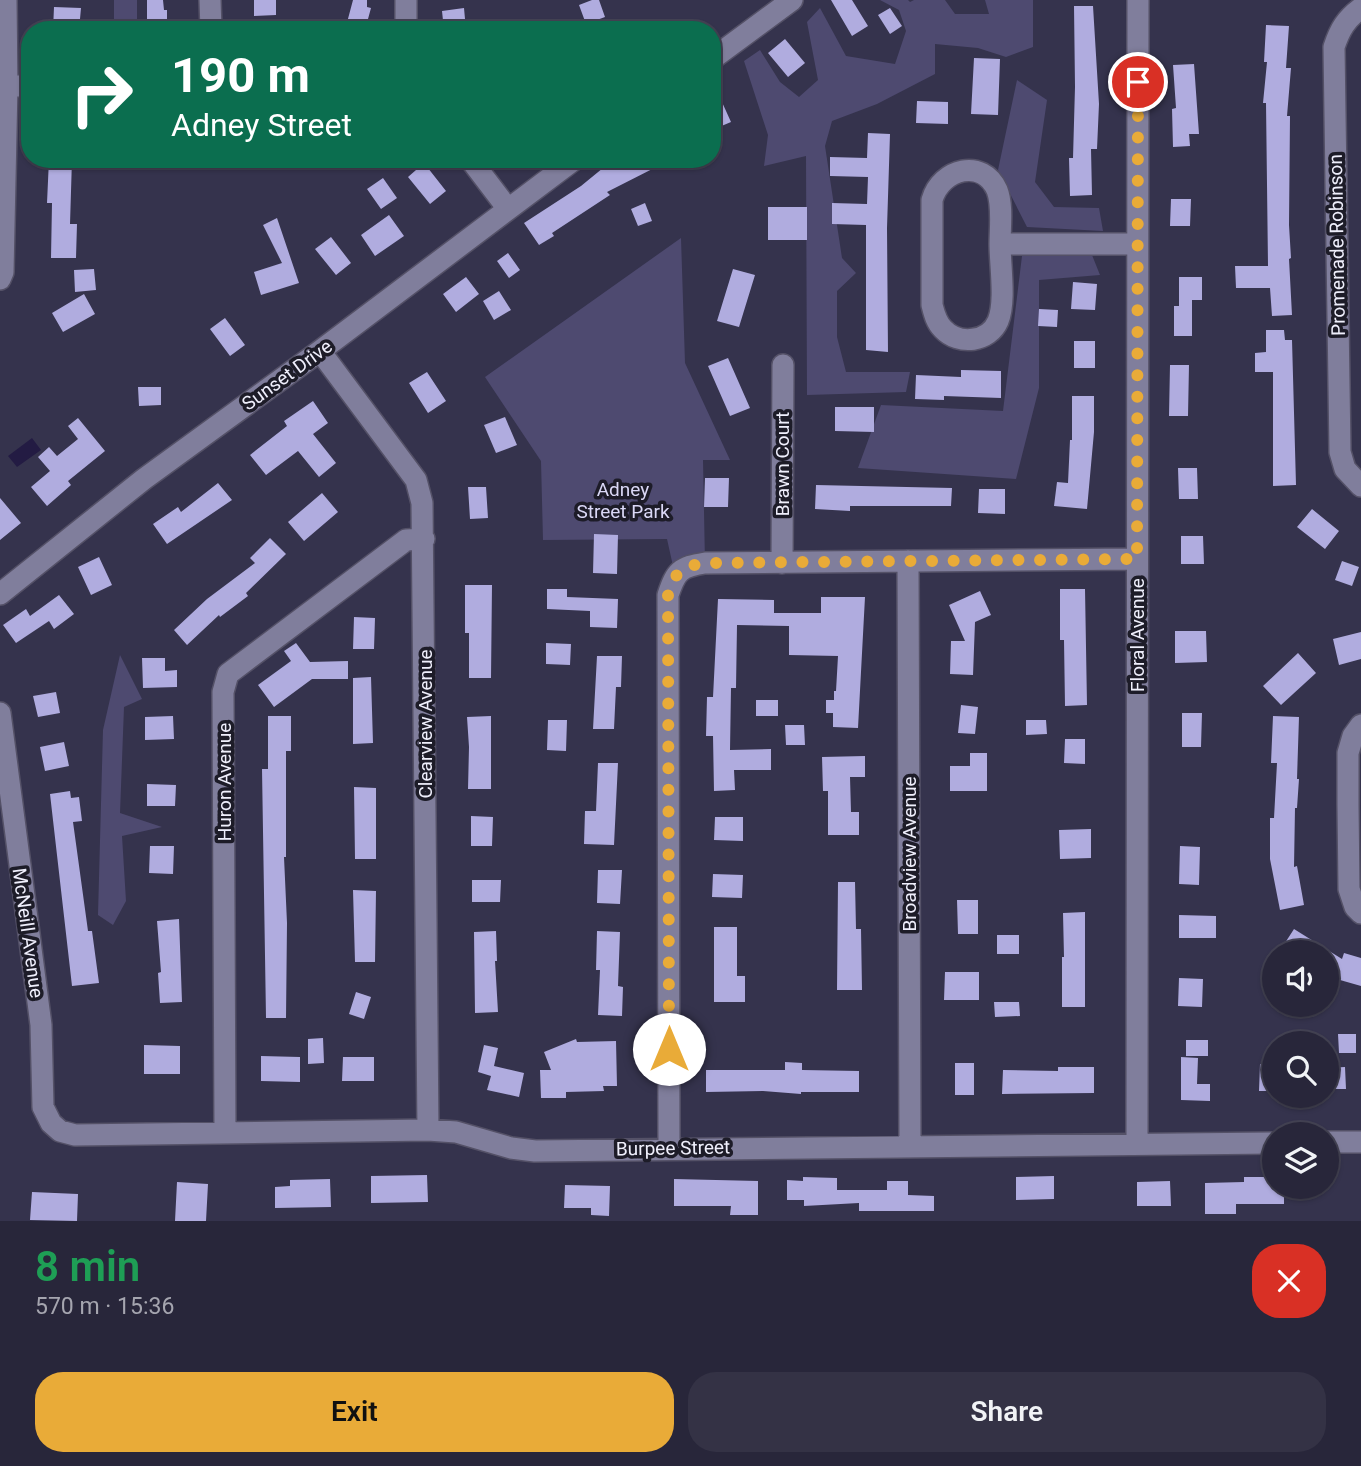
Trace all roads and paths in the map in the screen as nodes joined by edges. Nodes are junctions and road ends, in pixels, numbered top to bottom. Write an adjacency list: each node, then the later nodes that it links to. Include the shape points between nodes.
1 (6, 0): 10 (street)
2 (211, 0): 7 (street)
3 (406, 0): 8 (street)
4 (792, 0): 9 (street)
5 (1138, 0): 16 (street, Floral Avenue)
6 (1361, 8): 20 (street, Promenade Robinson, via 1340,29 1334,47 1340,452 1345,469)
7 (211, 21)
8 (407, 21)
9 (721, 51)
10 (7, 86): 11 (street); 17 (street)
11 (21, 86)
12 (477, 168): 14 (street)
13 (563, 168): 14 (street, Sunset Drive)
14 (508, 209): 18 (street, Sunset Drive)
15 (1000, 244): 15 (street, via 999,200 990,180 966,170 943,179 932,200 932,304 939,324 954,337 981,338 999,319); 16 (street)
16 (1137, 244): 22 (street, Floral Avenue)
17 (0, 279)
18 (320, 351): 21 (street, Clearview Avenue, via 416,480); 25 (street, Sunset Drive, via 144,479)
19 (783, 365): 24 (street, Brawn Court)
20 (1361, 486)
21 (424, 539): 29 (street, Clearview Avenue); 30 (street, Huron Avenue, via 406,540 228,674 223,692)
22 (1137, 559): 23 (street); 35 (street, Floral Avenue)
23 (908, 561): 24 (street); 36 (street, Broadview Avenue)
24 (782, 563): 37 (street, via 687,566 674,575 668,595)
25 (0, 594)
26 (0, 713): 31 (street, McNeill Avenue, via 41,1026 43,1107 51,1124)
27 (1361, 725): 28 (street, via 1348,753 1349,890)
28 (1361, 914)
29 (428, 1130): 30 (street, Burpee Street); 37 (street, Burpee Street, via 535,1151)
30 (225, 1132): 31 (street, Burpee Street)
31 (75, 1135)
32 (1339, 1142): 33 (street)
33 (1361, 1142)
34 (1262, 1143): 35 (street, Burpee Street)
35 (1137, 1144): 36 (street, Burpee Street)
36 (910, 1146): 37 (street, Burpee Street)
37 (669, 1148)

